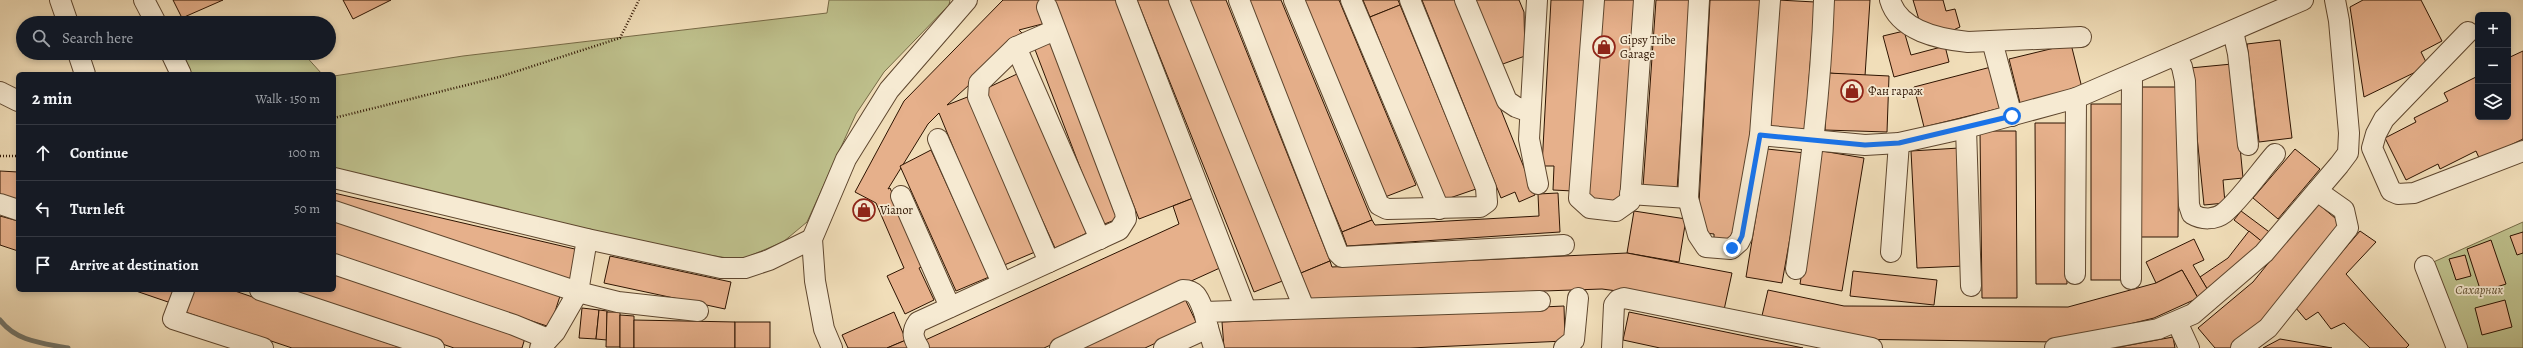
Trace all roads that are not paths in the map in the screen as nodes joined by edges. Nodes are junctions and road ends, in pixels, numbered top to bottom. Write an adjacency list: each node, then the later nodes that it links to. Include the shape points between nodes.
1 (60, 0): 21 (street)
2 (144, 0): 22 (street)
3 (967, 0): 59 (street, via 889,90 846,159)
4 (1126, 0): 78 (street)
5 (1179, 0): 77 (street)
6 (1239, 0): 61 (street, via 1338,253 1342,257)
7 (1294, 0): 56 (street, via 1379,205 1387,209)
8 (1351, 0): 56 (street)
9 (1410, 0): 56 (street, via 1486,188 1487,202 1480,207)
10 (1465, 0): 38 (street, via 1507,100 1516,107)
11 (1537, 0): 38 (street)
12 (1594, 0): 51 (street, via 1579,198 1590,208 1616,211 1630,201)
13 (1644, 0): 51 (street)
14 (1699, 0): 53 (street)
15 (1770, 0): 41 (street)
16 (1824, 0): 43 (street)
17 (1890, 0): 27 (street, via 1906,25 1952,40)
18 (2304, 0): 24 (street)
19 (2335, 0): 50 (street, via 2349,134 2348,153)
20 (1046, 7): 23 (street)
21 (66, 16)
22 (152, 16)
23 (1055, 30): 28 (street); 60 (street, via 1125,212 1126,219 1119,230)
24 (2233, 31): 29 (street); 45 (street)
25 (2468, 32): 46 (street, via 2384,119 2376,134 2372,148 2391,191 2398,194 2414,193)
26 (2080, 37): 27 (street)
27 (1992, 41): 39 (street)
28 (1016, 47): 60 (street); 63 (street, via 979,83 978,97)
29 (2176, 55): 34 (street); 47 (street, via 2185,81 2189,205 2192,214 2200,218 2211,218 2224,213)
30 (80, 60): 32 (street)
31 (174, 60): 33 (street)
32 (84, 72)
33 (180, 72)
34 (2132, 75): 36 (street); 68 (street)
35 (0, 92): 37 (street)
36 (2076, 98): 39 (street); 67 (street)
37 (16, 100)
38 (1530, 112): 49 (street, via 1529,139)
39 (2012, 116): 40 (street)
40 (1966, 128): 44 (street); 70 (street)
41 (1760, 135): 43 (street); 53 (street, via 1739,242 1732,248 1706,247 1698,235)
42 (938, 139): 69 (street)
43 (1815, 140): 44 (street, via 1865,145); 66 (street)
44 (1899, 143): 62 (street)
45 (2248, 145)
46 (2523, 151)
47 (2275, 154)
48 (336, 178): 58 (street)
49 (1538, 184)
50 (2317, 191): 81 (street, via 2264,253 2193,314); 95 (street, via 2344,210 2348,228 2268,328)
51 (1630, 194): 53 (street)
52 (901, 196): 76 (street)
53 (1688, 198)
54 (0, 204): 55 (street)
55 (16, 209)
56 (1439, 209)
57 (336, 212): 73 (street)
58 (587, 239): 59 (street, via 721,268 745,268); 73 (street)
59 (812, 239): 85 (street, via 815,281 824,329)
60 (1100, 239): 63 (street)
61 (1564, 245)
62 (1891, 252)
63 (1049, 262): 69 (street)
64 (336, 265): 82 (street, via 514,325)
65 (2425, 266): 96 (street)
66 (1796, 269)
67 (2075, 274)
68 (2132, 279)
69 (1002, 283): 76 (street)
70 (1971, 286)
71 (183, 292): 83 (street, via 173,319)
72 (266, 292): 84 (street)
73 (578, 292): 79 (street, via 618,302); 82 (street)
74 (1578, 298): 90 (street, via 1574,340)
75 (1540, 301): 77 (street)
76 (950, 307): 86 (street, via 918,322 913,329 913,338)
77 (1304, 308): 78 (street)
78 (1246, 310): 80 (street)
79 (698, 311)
80 (1206, 320): 87 (street, via 1197,295 1191,290 1183,290); 88 (street); 89 (street)
81 (2178, 322): 93 (street, via 2158,329); 94 (street)
82 (544, 343)
83 (263, 348)
84 (434, 348)
85 (832, 348)
86 (919, 348)
87 (1060, 348)
88 (1164, 348)
89 (1214, 348)
90 (1564, 348)
91 (1612, 348): 92 (street, via 1614,305 1624,298)
92 (1872, 348)
93 (2055, 348)
94 (2189, 348)
95 (2241, 348)
96 (2458, 348)

